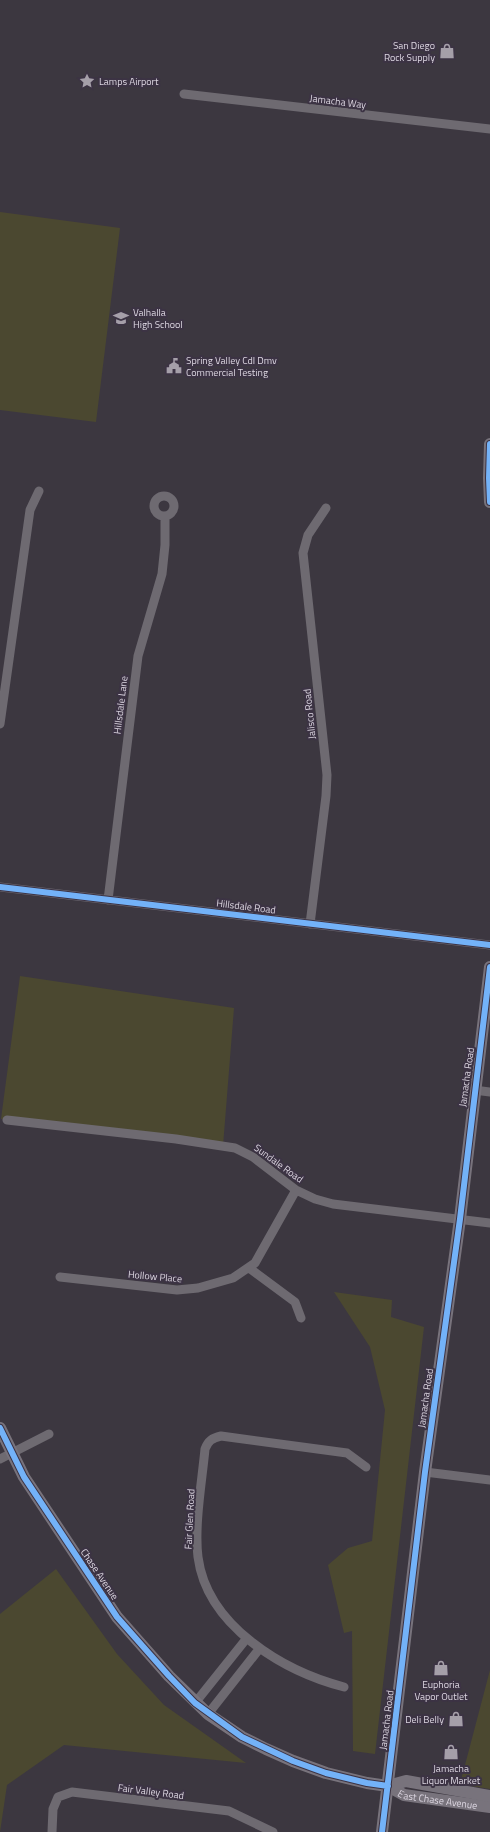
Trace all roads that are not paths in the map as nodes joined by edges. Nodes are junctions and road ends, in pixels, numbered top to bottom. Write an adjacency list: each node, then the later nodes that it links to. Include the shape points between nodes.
1 (184, 94): 2 (street, Jamacha Way)
2 (490, 129)
3 (490, 444): 5 (main road)
4 (39, 491): 8 (street, via 30,510)
5 (490, 502)
6 (326, 508): 11 (street, Jalisco Road, via 308,535 302,553 327,775)
7 (166, 516): 10 (street, Hillsdale Lane, via 162,574 138,656)
8 (0, 724)
9 (0, 887): 10 (street, Hillsdale Road)
10 (108, 900): 11 (street, Hillsdale Road)
11 (310, 924): 12 (street, Hillsdale Road)
12 (490, 945)
13 (490, 967): 14 (main road, Jamacha Road)
14 (474, 1090): 15 (street); 18 (main road, Jamacha Road)
15 (490, 1092)
16 (7, 1120): 17 (street, Sundale Road, via 235,1148 253,1157)
17 (296, 1190): 18 (street, Sundale Road, via 333,1204); 20 (street, Hollow Place, via 255,1263)
18 (460, 1219): 19 (street, Sundale Road); 28 (main road, Jamacha Road)
19 (490, 1223)
20 (249, 1268): 21 (street, Hollow Place, via 233,1278 198,1288 177,1290); 22 (street, via 295,1302)
21 (60, 1277)
22 (301, 1318)
23 (0, 1428): 25 (main road, Chase Avenue)
24 (49, 1434): 25 (street)
25 (11, 1453): 26 (street); 33 (main road, Chase Avenue, via 45,1511 117,1617)
26 (0, 1459)
27 (366, 1467): 30 (street, Fair Glen Road, via 347,1453 221,1436 214,1437 208,1442 205,1448 197,1534 200,1569 218,1609)
28 (425, 1472): 29 (street); 35 (main road, Jamacha Road)
29 (490, 1480)
30 (247, 1638): 31 (street, Fair Glen Road); 33 (street)
31 (260, 1648): 32 (street, Fair Glen Road, via 305,1674); 34 (street)
32 (344, 1687)
33 (195, 1703): 34 (main road, Chase Avenue)
34 (208, 1714): 35 (main road, East Chase Avenue, via 242,1737 293,1761 326,1773)
35 (388, 1786): 36 (main road, East Chase Avenue, via 406,1781); 37 (main road, East Chase Avenue, via 404,1795); 40 (main road, Jamacha Road)
36 (490, 1796)
37 (490, 1807)
38 (52, 1832): 39 (street, Fair Valley Road, via 53,1809 58,1797 72,1792 229,1811)
39 (273, 1832)
40 (382, 1832)

